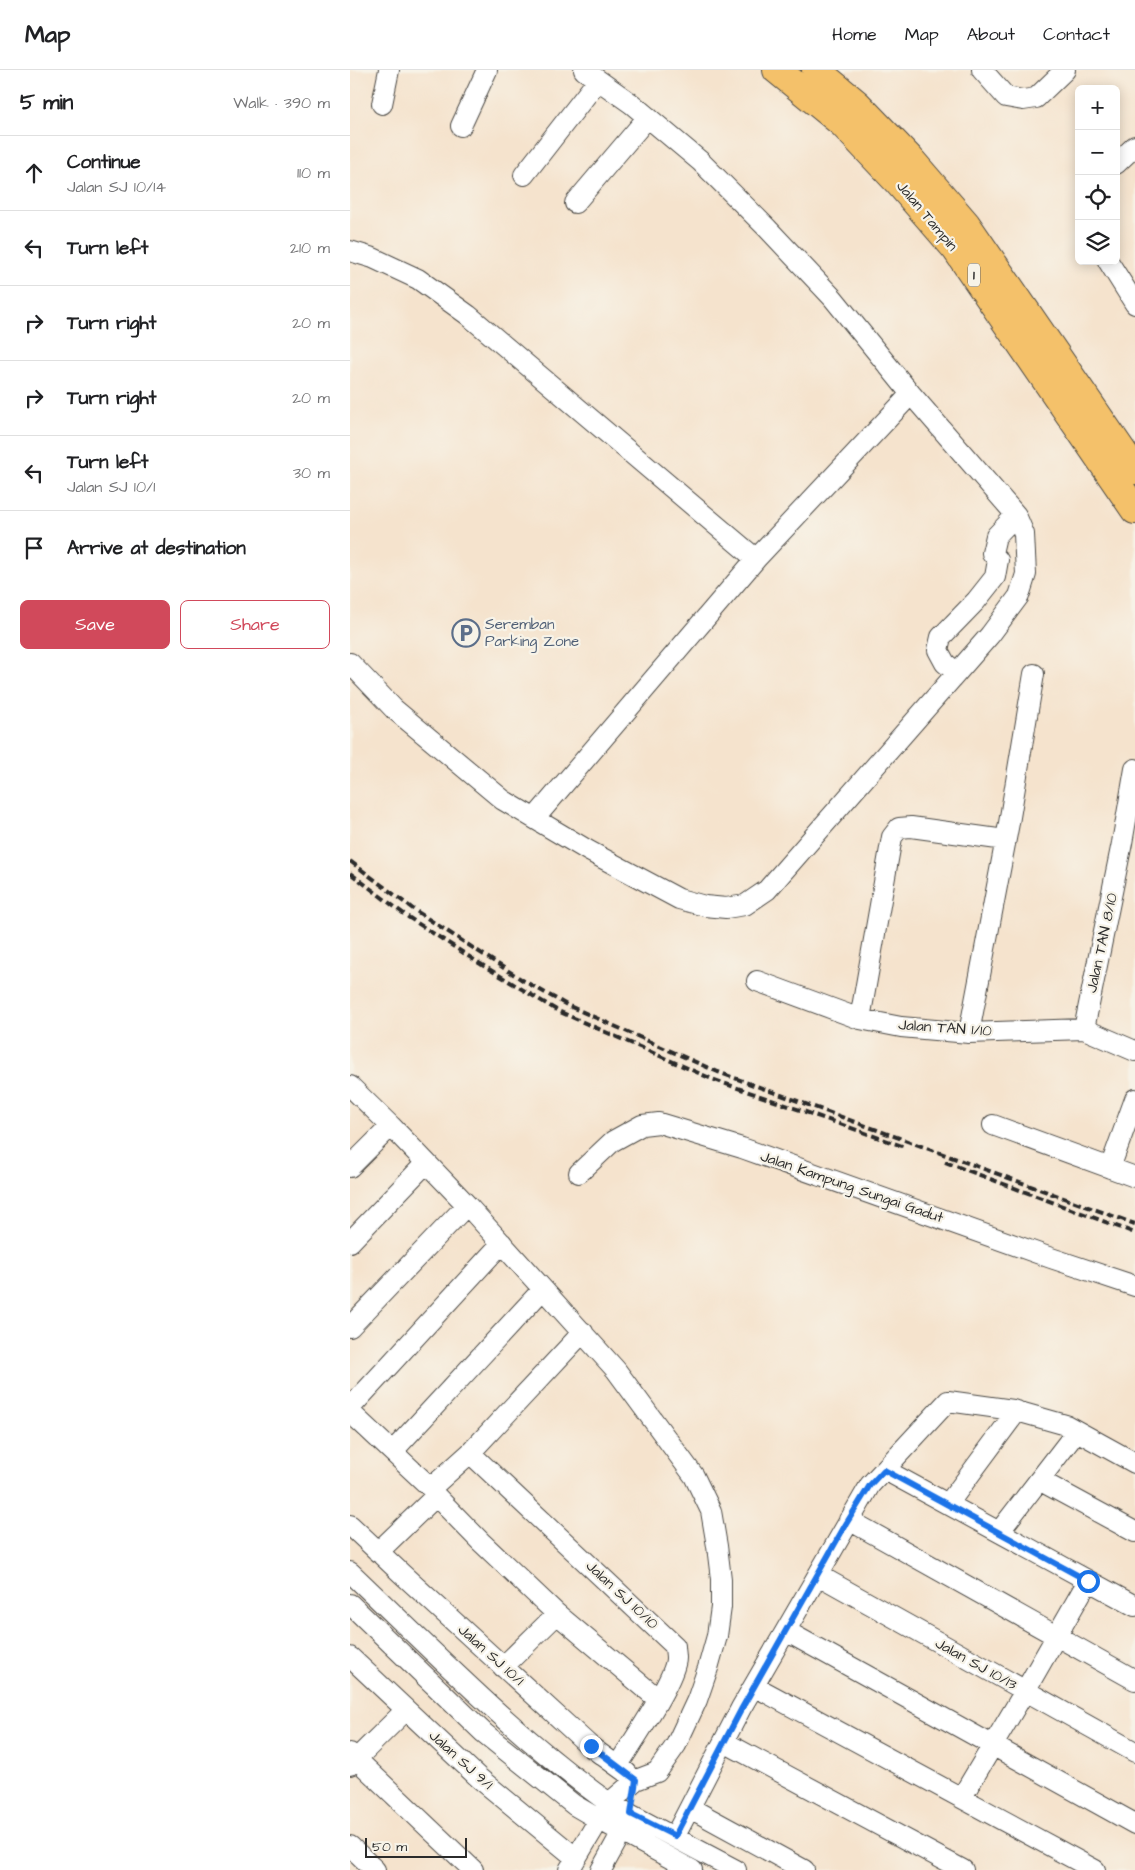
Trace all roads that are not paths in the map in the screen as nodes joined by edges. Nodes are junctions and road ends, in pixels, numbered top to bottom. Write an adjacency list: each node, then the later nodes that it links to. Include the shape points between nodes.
1 (390, 70): 8 (street)
2 (487, 70): 10 (street)
3 (777, 70): 20 (highway, Jalan Tampin / 1, via 843,124 956,249)
4 (816, 70): 19 (highway, Jalan Tampin / 1, via 857,104 966,224)
5 (982, 70): 6 (street, via 1006,97 1022,100 1036,98)
6 (1065, 70)
7 (591, 75): 9 (street); 13 (street)
8 (382, 104)
9 (648, 117): 14 (street); 18 (street, via 700,161 833,298)
10 (461, 126)
11 (1135, 146): 12 (street)
12 (1120, 160)
13 (524, 175)
14 (575, 203)
15 (350, 251): 22 (street, via 418,279 468,315)
16 (1111, 265): 17 (street)
17 (1135, 304)
18 (911, 394): 21 (street); 22 (street)
19 (1135, 470)
20 (1135, 510)
21 (1016, 515): 24 (street, via 1026,549 1026,574 1019,596); 24 (street, via 996,536 992,553 998,560 995,577 941,637 938,650 945,663)
22 (756, 559): 27 (street)
23 (350, 663): 27 (street, via 394,709 503,800)
24 (956, 672): 27 (street, via 767,890 745,905 705,906 679,899)
25 (1034, 674): 28 (street)
26 (1135, 769): 31 (street, Jalan TAN 8/10)
27 (535, 818)
28 (1005, 840): 30 (street, via 899,828 892,837); 32 (street)
29 (757, 981): 30 (street, Jalan TAN 1/10)
30 (860, 1019): 32 (street, Jalan TAN 1/10, via 901,1027)
31 (1084, 1028): 32 (street, Jalan TAN 1/10); 33 (street, Jalan TAN 1/10)
32 (970, 1033)
33 (1135, 1051)
34 (350, 1086): 37 (street)
35 (1135, 1099): 40 (street)
36 (993, 1125): 40 (street)
37 (391, 1126): 38 (street); 39 (street)
38 (426, 1163): 43 (street); 44 (street)
39 (350, 1166)
40 (1110, 1168): 42 (street)
41 (579, 1173): 46 (street, Jalan Kampung Sungai Gadut, via 613,1141 642,1125 659,1123 742,1148)
42 (1135, 1177)
43 (466, 1205): 45 (street); 48 (street)
44 (350, 1242)
45 (502, 1243): 47 (street); 50 (street)
46 (1135, 1286)
47 (543, 1289): 49 (street); 54 (street)
48 (350, 1328)
49 (584, 1332): 55 (street); 86 (street, via 694,1476 710,1511 721,1579 717,1636 697,1700 676,1745 656,1772)
50 (350, 1408)
51 (1017, 1411): 53 (street); 57 (street, via 948,1400); 60 (street)
52 (350, 1412): 54 (street)
53 (1077, 1431): 56 (street); 58 (street)
54 (393, 1451): 59 (street)
55 (470, 1453): 59 (street); 79 (street, Jalan SJ 10/10, via 675,1646 673,1671)
56 (1135, 1463)
57 (884, 1470): 60 (street); 61 (street, via 870,1485)
58 (1040, 1480): 63 (street); 64 (street)
59 (433, 1492): 65 (street); 71 (street)
60 (948, 1504): 63 (street)
61 (849, 1520): 67 (street); 73 (street)
62 (350, 1525): 65 (street, Jalan SJ 10/1)
63 (999, 1532): 68 (street)
64 (1135, 1532)
65 (378, 1552): 75 (street, Jalan SJ 10/1)
66 (350, 1572): 88 (street, via 503,1718)
67 (818, 1575): 72 (street); 78 (street, Jalan SJ 10/13)
68 (1088, 1581): 70 (street); 73 (street)
69 (350, 1604): 90 (street, via 484,1733)
70 (1135, 1606)
71 (557, 1614): 75 (street); 79 (street)
72 (786, 1631): 77 (street); 82 (street)
73 (1056, 1636): 76 (street); 78 (street)
74 (350, 1657): 80 (street, Jalan SJ 9/1)
75 (503, 1667): 85 (street, Jalan SJ 10/1, via 591,1746)
76 (1135, 1680)
77 (754, 1686): 81 (street); 87 (street)
78 (1025, 1691): 82 (street); 83 (street, Jalan SJ 10/13)
79 (658, 1699): 85 (street, Jalan SJ 10/10)
80 (406, 1710): 84 (street); 95 (street, Jalan SJ 9/1)
81 (724, 1742): 89 (street); 102 (street)
82 (993, 1745): 87 (street); 92 (street)
83 (1135, 1752)
84 (352, 1759): 98 (street)
85 (618, 1765): 86 (street, Jalan SJ 10/1)
86 (636, 1780): 88 (street); 91 (street)
87 (962, 1797): 103 (street)
88 (609, 1803): 90 (street); 91 (street)
89 (690, 1808): 93 (street); 101 (street)
90 (598, 1819): 91 (street); 95 (street)
91 (627, 1823): 93 (street); 96 (street); 99 (street)
92 (1135, 1824)
93 (675, 1836): 100 (street)
94 (350, 1846): 97 (street)
95 (572, 1864)
96 (605, 1869)
97 (375, 1870)
98 (473, 1870)
99 (692, 1870)
100 (736, 1870)
101 (804, 1870)
102 (963, 1870)
103 (1095, 1870)

